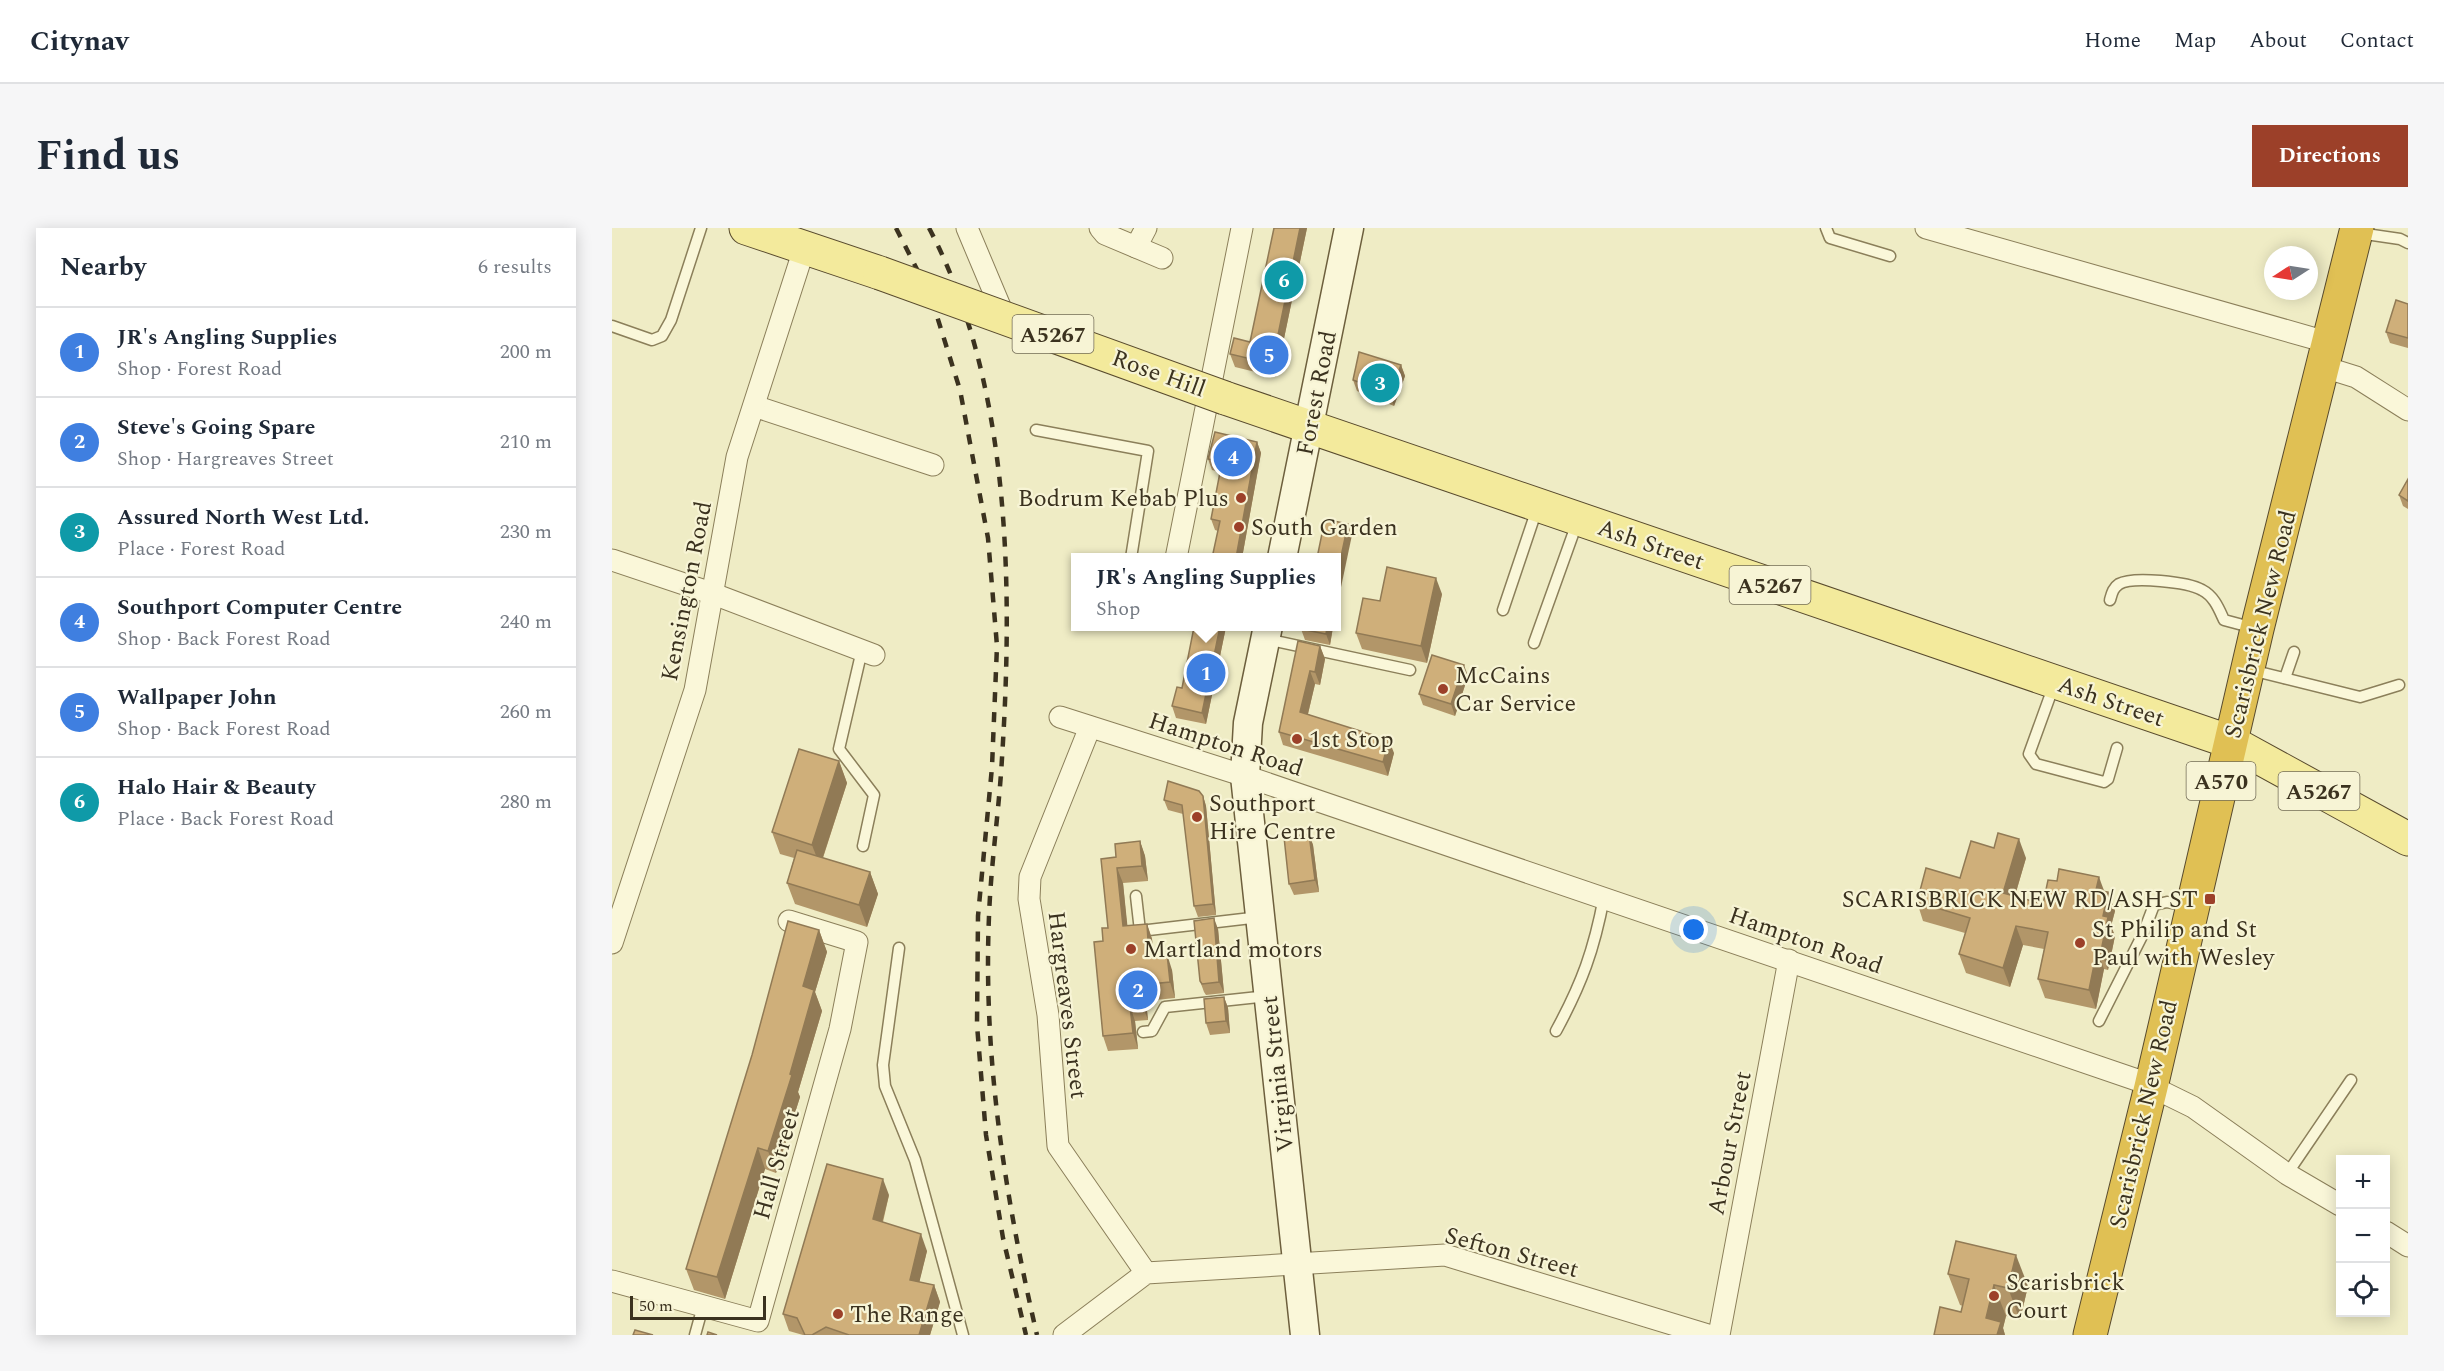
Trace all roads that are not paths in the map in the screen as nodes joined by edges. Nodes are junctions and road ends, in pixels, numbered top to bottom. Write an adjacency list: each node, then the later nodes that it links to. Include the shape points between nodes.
1 (701, 228): 17 (lane, via 671,320 662,336 652,340)
2 (746, 228): 12 (main road, A5267)
3 (967, 228): 16 (street)
4 (1100, 228): 13 (street)
5 (1146, 228): 13 (street)
6 (1242, 228): 27 (street)
7 (1349, 228): 21 (street, Forest Road)
8 (1826, 228): 14 (lane, via 1830,238)
9 (1926, 228): 18 (street)
10 (2356, 230): 11 (lane); 18 (highway, Scarisbrick New Road / A570)
11 (2408, 243)
12 (805, 246): 16 (main road, Rose Hill / A5267, bridge); 19 (street, Kensington Road)
13 (1136, 247): 15 (street)
14 (1890, 256)
15 (1162, 258)
16 (1004, 316): 21 (main road, Rose Hill / A5267, bridge)
17 (612, 326)
18 (2327, 355): 20 (street); 33 (highway, Scarisbrick New Road / A570)
19 (754, 406): 23 (street); 30 (street, Kensington Road, via 737,457)
20 (2408, 410)
21 (1309, 428): 24 (main road, Ash Street / A5267); 28 (street, Forest Road)
22 (1035, 430): 26 (lane, via 1148,451)
23 (933, 465)
24 (1538, 506): 25 (main road, Ash Street / A5267); 32 (lane)
25 (1579, 519): 35 (lane); 41 (main road, Ash Street / A5267)
26 (1132, 553)
27 (1177, 553)
28 (1283, 553)
29 (612, 560): 30 (street)
30 (711, 593): 36 (street); 55 (street, Kensington Road, via 695,690)
31 (2110, 600): 33 (lane, via 2113,590 2133,580 2194,587 2210,597 2224,620)
32 (1503, 610)
33 (2257, 629): 38 (highway, Scarisbrick New Road / A570)
34 (1267, 633): 39 (lane); 47 (street, via 1248,723)
35 (1534, 643)
36 (868, 652): 49 (lane, via 839,749 874,795)
37 (2294, 652): 40 (lane)
38 (2248, 669): 40 (lane); 45 (highway, Scarisbrick New Road / A570)
39 (1410, 670)
40 (2285, 678): 42 (lane, via 2360,696)
41 (2055, 682): 45 (main road, Ash Street / A5267); 46 (lane, via 2030,754 2032,760 2042,767 2104,782)
42 (2399, 685)
43 (1060, 717): 44 (street, Hampton Road)
44 (1090, 727): 47 (street, Hampton Road); 69 (street, Hargreaves Street, via 1030,877 1029,899 1048,1015 1058,1146)
45 (2231, 742): 48 (main road, A5267); 52 (highway, Scarisbrick New Road / A570)
46 (2117, 748)
47 (1245, 776): 51 (street, Hampton Road); 53 (street, Virginia Street)
48 (2408, 839)
49 (863, 846)
50 (1136, 896): 53 (lane, via 1140,931)
51 (1604, 897): 57 (street, Hampton Road); 60 (lane, via 1581,985)
52 (2191, 907): 59 (lane, via 2167,902 2154,905); 63 (highway, Scarisbrick New Road / A570)
53 (1260, 917): 58 (street, Virginia Street)
54 (789, 921): 71 (street, Hall Street, via 856,942 840,1029 758,1321)
55 (612, 941)
56 (899, 948): 73 (lane, via 883,1065 885,1086 915,1160)
57 (1789, 960): 63 (street, Hampton Road); 77 (street, Arbour Street)
58 (1268, 996): 61 (lane, via 1165,1007 1152,1031); 68 (street, Virginia Street)
59 (2099, 1022)
60 (1556, 1030)
61 (1143, 1032)
62 (2351, 1080): 64 (lane)
63 (2151, 1087): 64 (street, Hampton Road, via 2193,1107); 78 (highway, Scarisbrick New Road / A570)
64 (2287, 1174): 65 (street, Hampton Road)
65 (2336, 1203)
66 (2390, 1235): 67 (street)
67 (2408, 1245)
68 (1298, 1264): 69 (street, Sefton Street); 75 (street, Virginia Street); 76 (street, Sefton Street, via 1445,1255)
69 (1146, 1274): 74 (street)
70 (612, 1281): 71 (street, Hall Street)
71 (703, 1306): 72 (lane)
72 (694, 1335)
73 (963, 1335)
74 (1064, 1335)
75 (1305, 1335)
76 (1708, 1335)
77 (1719, 1335)
78 (2090, 1335)

